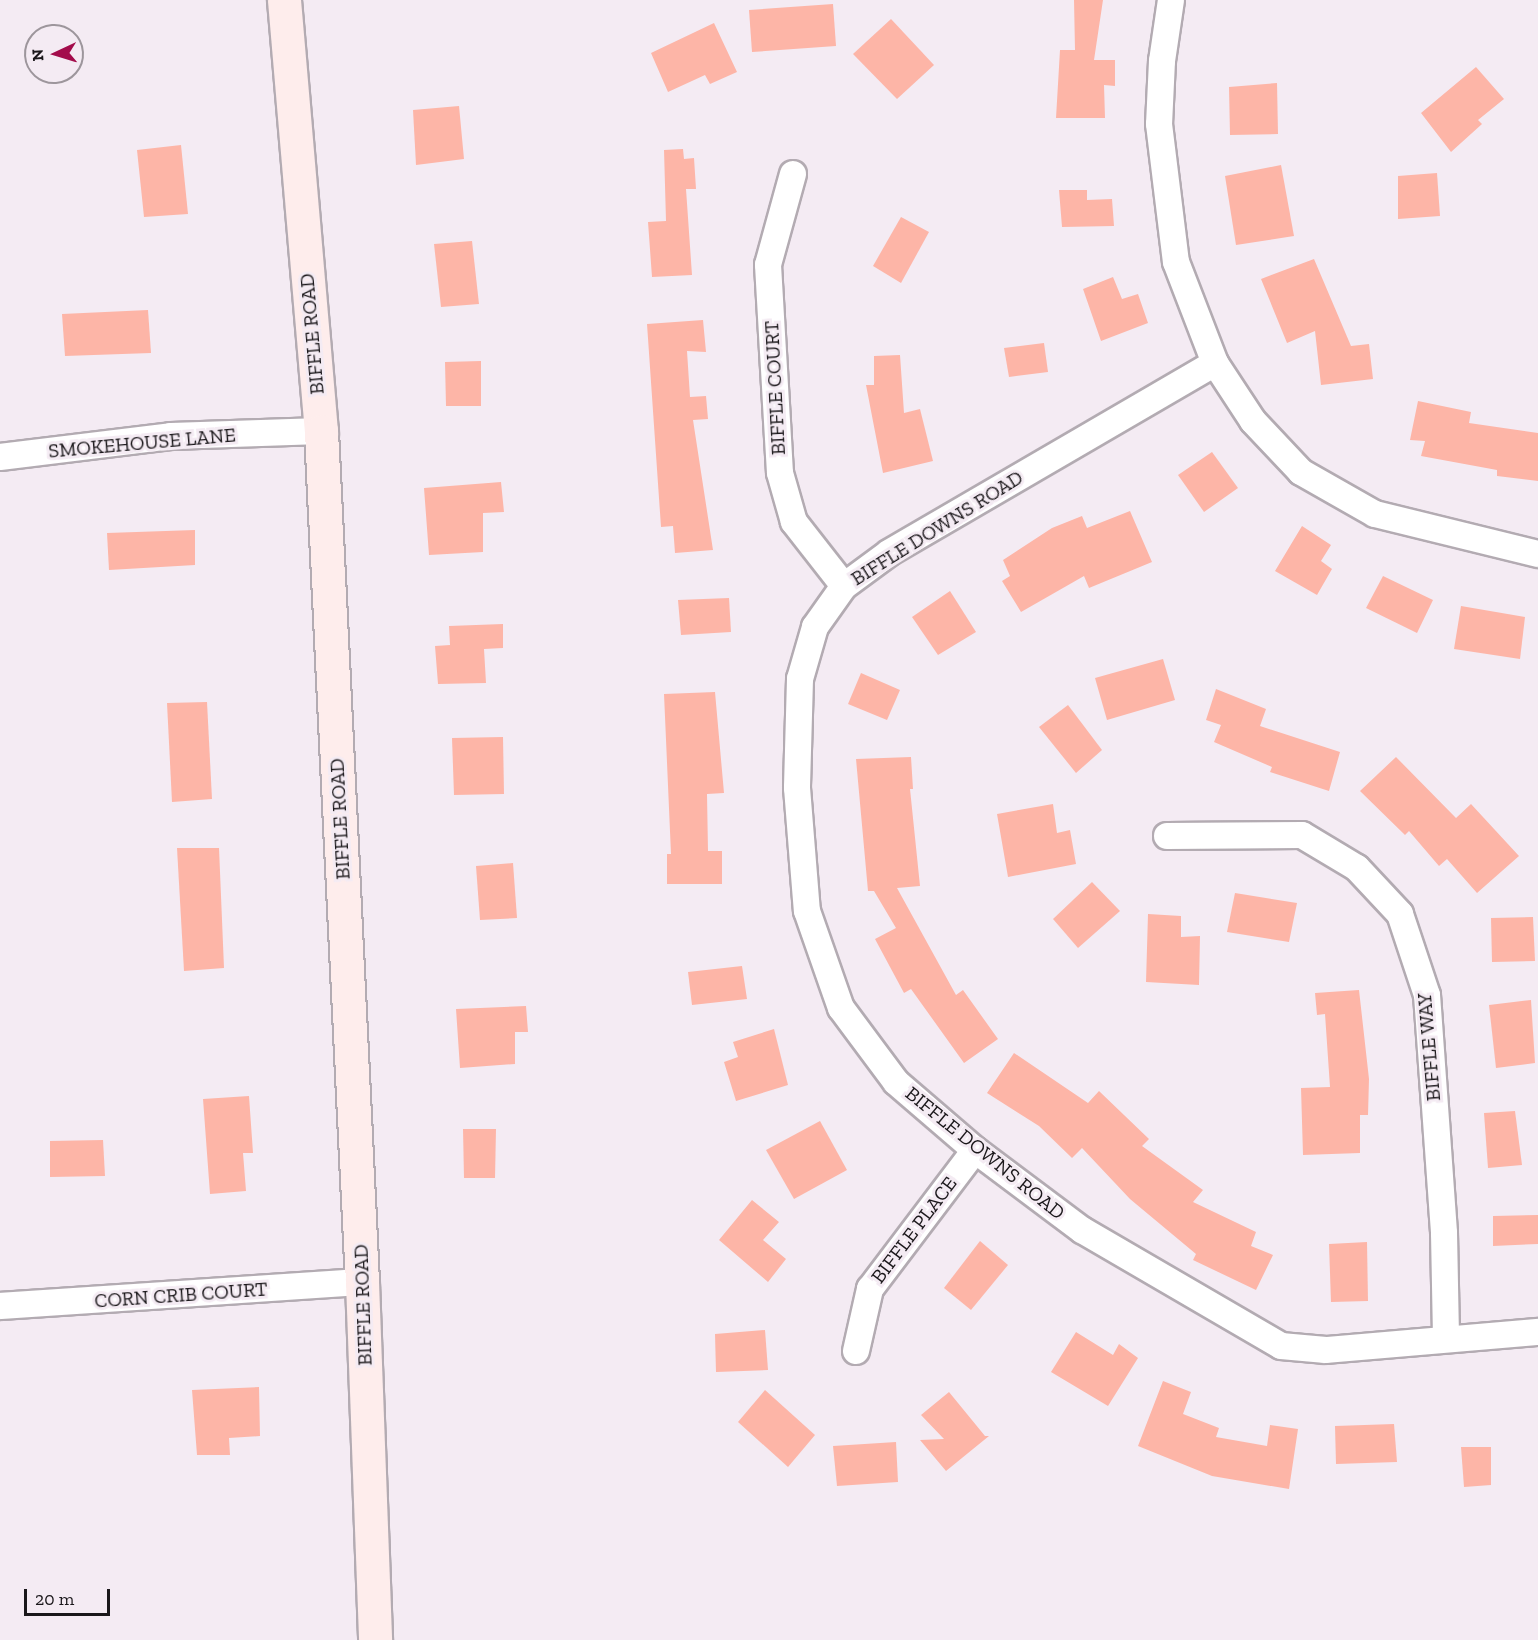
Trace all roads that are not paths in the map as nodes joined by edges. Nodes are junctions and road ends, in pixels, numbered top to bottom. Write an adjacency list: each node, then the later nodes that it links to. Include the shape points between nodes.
1 (284, 0): 5 (street, BIFFLE ROAD)
2 (1171, 0): 4 (street, via 1162,61 1159,124 1176,262)
3 (793, 174): 8 (street, BIFFLE COURT, via 768,265 780,472 794,522)
4 (1215, 363): 7 (street, via 1253,421 1301,472 1375,514); 8 (street, BIFFLE DOWNS ROAD, via 889,553)
5 (321, 431): 6 (street, SMOKEHOUSE LANE, via 171,436); 11 (street, BIFFLE ROAD)
6 (0, 457)
7 (1538, 554)
8 (844, 586): 10 (street, BIFFLE DOWNS ROAD, via 815,627 800,679 797,788 807,911 841,1008 896,1082)
9 (1167, 836): 14 (street, BIFFLE WAY, via 1302,835 1357,868 1400,914 1427,995 1444,1233)
10 (975, 1150): 14 (street, BIFFLE DOWNS ROAD, via 1082,1230 1281,1346 1326,1350); 15 (street, BIFFLE PLACE, via 870,1289)
11 (362, 1282): 12 (street, CORN CRIB COURT); 16 (street, BIFFLE ROAD)
12 (0, 1306)
13 (1538, 1332): 14 (street, BIFFLE DOWNS ROAD)
14 (1446, 1338)
15 (856, 1351)
16 (375, 1640)

